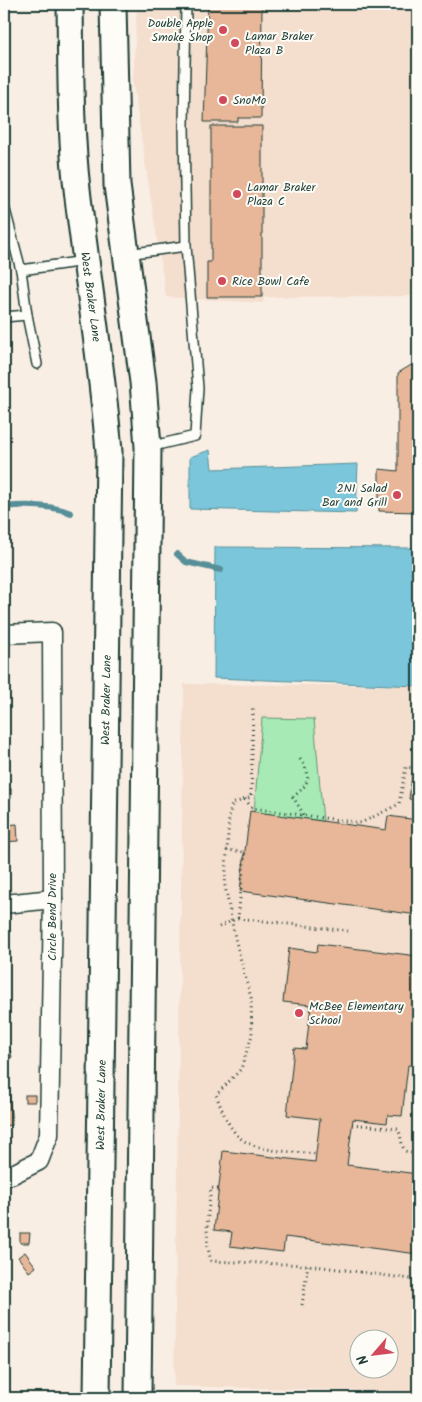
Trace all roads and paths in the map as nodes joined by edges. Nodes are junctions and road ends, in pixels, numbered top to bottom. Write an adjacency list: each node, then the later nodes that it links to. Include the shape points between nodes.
1 (70, 4): 7 (main road, West Braker Lane, via 72,127)
2 (113, 4): 6 (main road, via 117,184)
3 (186, 4): 5 (lane)
4 (4, 206): 8 (lane)
5 (186, 246): 6 (lane); 12 (lane, via 198,388 195,436)
6 (126, 254): 7 (main road); 12 (main road)
7 (87, 260): 8 (lane); 34 (main road, West Braker Lane, via 103,376 109,452)
8 (21, 270): 9 (lane)
9 (26, 315): 10 (lane); 11 (lane)
10 (4, 317)
11 (37, 364)
12 (148, 447): 35 (main road)
13 (4, 634): 20 (street, Circle Bend Drive, via 52,632)
14 (253, 709): 17 (path, via 250,798)
15 (300, 759): 18 (path, via 307,769 308,781 293,797)
16 (413, 768): 18 (path, via 406,767 399,804 361,823)
17 (245, 799): 18 (path, via 252,808); 19 (path, via 232,804)
18 (305, 815)
19 (226, 850): 22 (path, via 245,852); 23 (path, via 225,886)
20 (53, 899): 21 (street); 29 (street, Circle Bend Drive, via 49,1135 39,1161)
21 (4, 904)
22 (238, 918): 23 (path); 25 (path)
23 (232, 923): 24 (path); 27 (path, via 251,998 252,1035 241,1069 216,1095 238,1137 257,1146)
24 (219, 927)
25 (348, 931)
26 (352, 1124): 28 (path, via 398,1129 405,1151)
27 (316, 1154)
28 (418, 1154)
29 (4, 1175)
30 (218, 1189): 31 (path, via 211,1188 206,1229 206,1246 211,1261)
31 (308, 1265): 32 (path); 33 (path)
32 (418, 1278)
33 (302, 1305)
34 (97, 1398)
35 (138, 1398)

